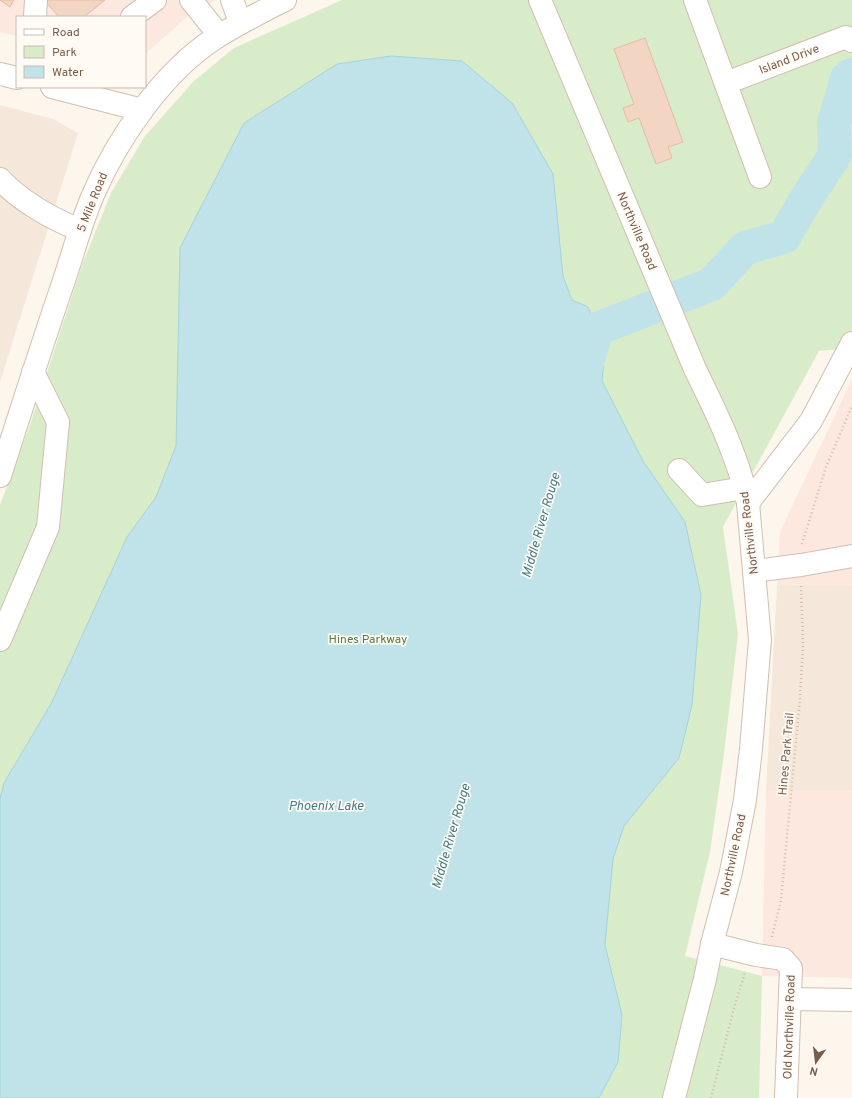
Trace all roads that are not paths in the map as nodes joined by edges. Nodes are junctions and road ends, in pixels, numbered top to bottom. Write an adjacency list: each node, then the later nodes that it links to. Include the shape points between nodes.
1 (36, 0): 8 (street)
2 (155, 0): 9 (street)
3 (192, 0): 11 (street)
4 (232, 0): 10 (street)
5 (285, 0): 10 (street, 5 Mile Road)
6 (540, 0): 24 (street, Northville Road, via 695,369 721,423)
7 (695, 0): 13 (street)
8 (35, 16)
9 (133, 16)
10 (240, 22): 11 (street, 5 Mile Road)
11 (219, 35): 15 (street, 5 Mile Road, via 164,83)
12 (852, 41): 13 (street, Island Drive, via 846,37)
13 (726, 84): 16 (street)
14 (56, 88): 15 (street)
15 (142, 110): 18 (street, 5 Mile Road, via 106,167)
16 (760, 177)
17 (0, 179): 18 (street, via 9,189 32,205)
18 (80, 230): 20 (street, 5 Mile Road)
19 (852, 343): 24 (street, via 811,421)
20 (33, 372): 21 (street, 5 Mile Road); 27 (street, via 58,422 48,527)
21 (4, 446): 23 (street, 5 Mile Road)
22 (679, 470): 24 (street, via 702,495)
23 (0, 476)
24 (746, 495): 26 (street, Northville Road)
25 (852, 556): 26 (street)
26 (754, 571): 28 (street, Northville Road, via 760,640 751,749 745,800 731,872)
27 (0, 640)
28 (712, 944): 29 (street, Old Northville Road, via 783,959 791,968); 31 (street, Northville Road)
29 (790, 999): 30 (street); 32 (street, Old Northville Road)
30 (852, 1000)
31 (674, 1098)
32 (786, 1098)

